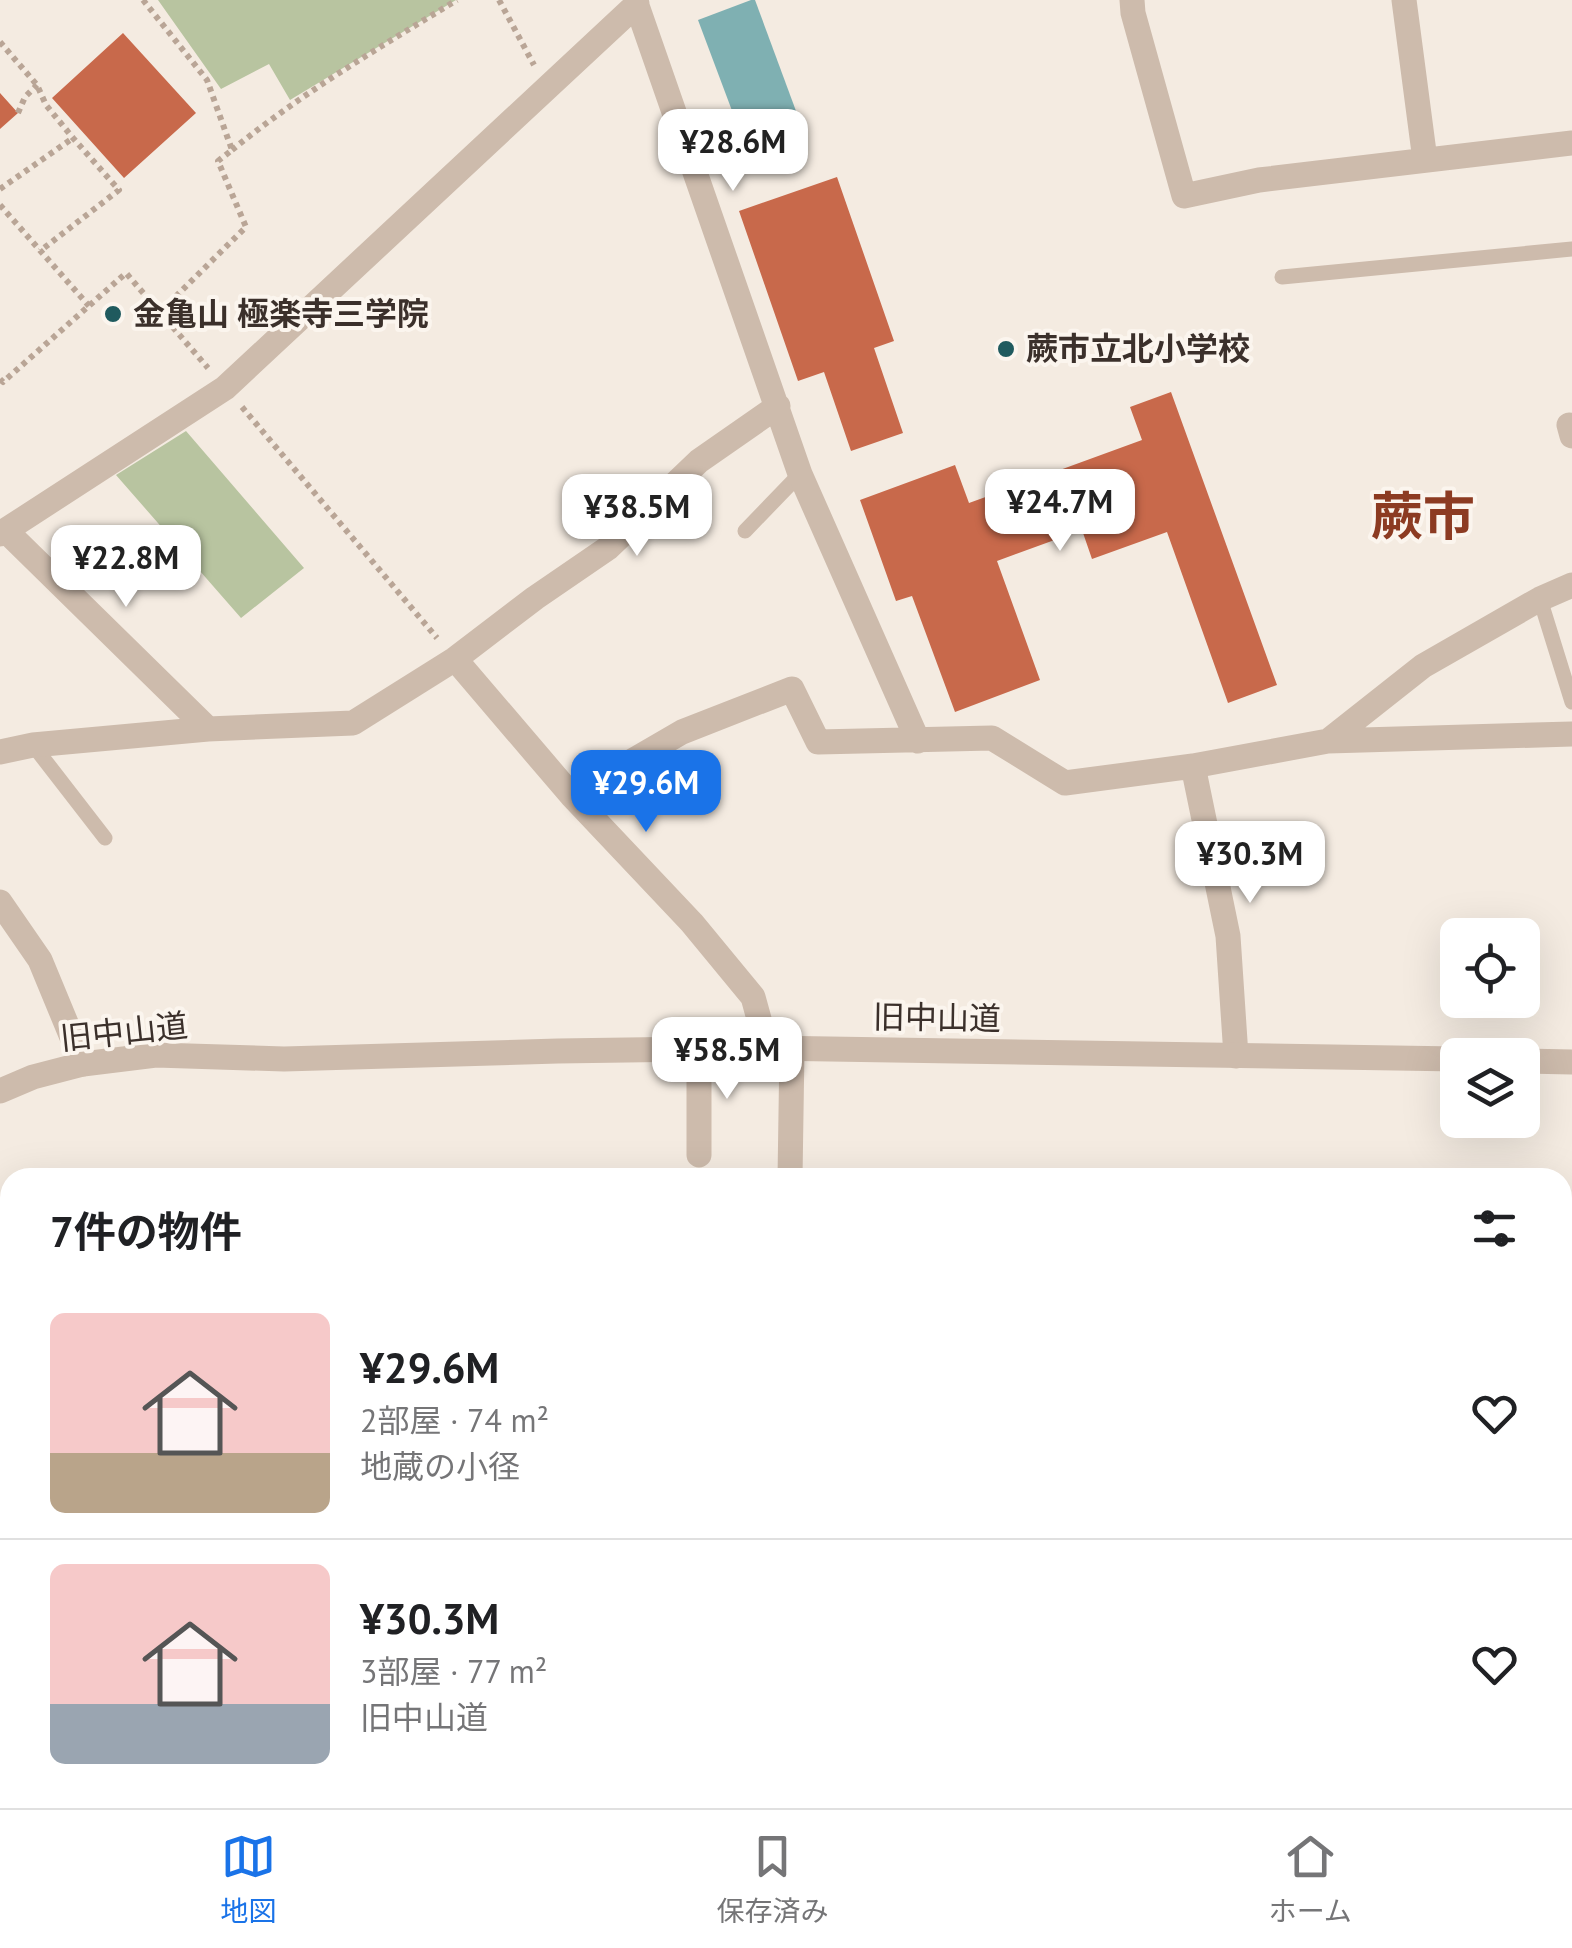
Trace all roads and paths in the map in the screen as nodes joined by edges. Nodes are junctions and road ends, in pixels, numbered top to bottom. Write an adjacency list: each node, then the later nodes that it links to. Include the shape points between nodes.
1 (143, 0): 13 (path, via 207,80)
2 (457, 0): 13 (path)
3 (499, 0): 8 (path)
4 (1132, 0): 14 (street, via 1184,196)
5 (1404, 0): 14 (street)
6 (636, 2): 23 (street); 24 (street)
7 (0, 42): 9 (path)
8 (537, 72)
9 (37, 85): 10 (path); 11 (path)
10 (18, 113)
11 (73, 138): 15 (path); 17 (path, via 119,190)
12 (1572, 142): 14 (street)
13 (232, 150): 21 (path, via 218,161 246,227)
14 (1424, 160)
15 (0, 189)
16 (0, 205): 17 (path)
17 (40, 250): 20 (path)
18 (1572, 250): 19 (lane)
19 (1282, 278)
20 (89, 306): 21 (path, via 126,273); 22 (path)
21 (160, 312): 23 (path)
22 (0, 379)
23 (225, 388): 26 (street); 30 (path)
24 (778, 406): 25 (street); 30 (street, via 699,461 608,548)
25 (800, 474): 27 (lane); 34 (street)
26 (3, 532): 32 (street)
27 (745, 532)
28 (1572, 585): 29 (street)
29 (1540, 600): 31 (lane); 35 (street, via 1423,666)
30 (455, 659): 32 (street, via 352,723); 39 (street)
31 (1572, 702)
32 (208, 728): 36 (street)
33 (1572, 734): 35 (street)
34 (918, 741): 38 (street, via 992,738 1066,783); 39 (street, via 818,742 792,689 682,732)
35 (1328, 741): 38 (street)
36 (33, 745): 37 (street); 40 (lane)
37 (0, 752)
38 (1193, 766): 44 (street, via 1228,936)
39 (572, 796): 43 (street, via 752,997)
40 (105, 838)
41 (0, 902): 48 (street, via 40,960)
42 (700, 1048): 43 (street, 旧中山道); 48 (street, 旧中山道, via 284,1059 156,1054); 50 (street)
43 (779, 1048): 44 (street, 旧中山道); 51 (street)
44 (1236, 1056): 45 (street, 旧中山道)
45 (1440, 1060)
46 (1540, 1061): 47 (street)
47 (1572, 1062)
48 (82, 1064): 49 (street, 旧中山道)
49 (0, 1091)
50 (699, 1156)
51 (789, 1168)

